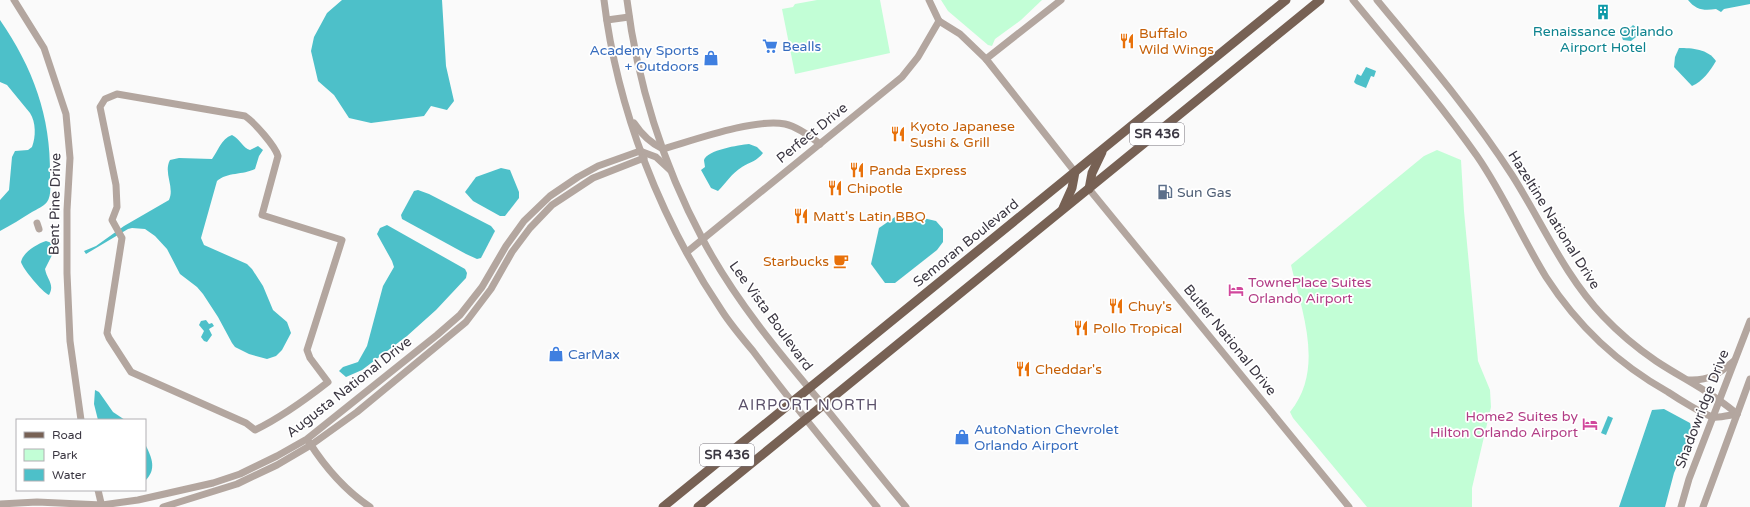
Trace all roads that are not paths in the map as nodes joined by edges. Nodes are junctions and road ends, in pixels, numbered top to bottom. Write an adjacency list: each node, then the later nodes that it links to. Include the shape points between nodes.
1 (14, 0): 36 (street, Bent Pine Drive, via 44,48 66,114 70,158 67,273 70,341)
2 (604, 0): 11 (street)
3 (627, 0): 10 (street, Lee Vista Boulevard)
4 (929, 0): 12 (street)
5 (1061, 0): 13 (street)
6 (1286, 0): 17 (main road, Semoran Boulevard / SR 436)
7 (1320, 0): 21 (main road, SR 436)
8 (1353, 0): 35 (street, via 1477,156 1546,276 1579,321 1605,348 1641,376)
9 (1377, 0): 29 (street, Hazeltine National Drive, via 1455,95 1498,154 1585,296 1633,344)
10 (629, 17): 11 (street); 16 (street, Lee Vista Boulevard, via 650,111)
11 (607, 20): 14 (street)
12 (939, 21): 13 (street, via 960,34); 15 (street, Perfect Drive, via 918,57 902,77)
13 (986, 59): 20 (street)
14 (630, 118): 16 (street, via 644,137); 18 (street)
15 (820, 144): 16 (street, via 786,124 766,122); 24 (street, Perfect Drive)
16 (663, 149): 19 (street, Lee Vista Boulevard)
17 (1103, 149): 20 (main road, Semoran Boulevard / SR 436); 21 (main road, via 1092,173)
18 (642, 155): 19 (street, via 656,157); 25 (street, via 666,212); 38 (street, Augusta National Drive, via 598,166 550,196 524,222 460,315); 39 (street, Augusta National Drive, via 593,178 552,205 512,252 491,289 466,322 357,412)
19 (670, 170): 24 (street, Lee Vista Boulevard)
20 (1075, 172): 22 (main road, via 1072,188); 30 (main road, Semoran Boulevard / SR 436)
21 (1089, 189): 22 (main road, SR 436); 49 (street, Butler National Drive)
22 (1060, 212): 33 (main road, SR 436)
23 (116, 226): 23 (street, via 112,220 117,207 116,185 100,107 105,99 117,94 245,116 251,120 278,156 262,215 342,240 307,350 328,382 291,410 256,430 246,423 131,372 107,333 122,238)
24 (702, 239): 25 (street, Perfect Drive); 30 (street, Lee Vista Boulevard, via 744,306)
25 (687, 252): 32 (street, via 722,311)
26 (1750, 321): 27 (street, Shadowridge Drive)
27 (1735, 360): 29 (street, via 1713,377); 31 (street, Shadowridge Drive)
28 (1750, 379): 34 (street)
29 (1689, 380): 31 (street, Hazeltine National Drive)
30 (808, 389): 32 (main road, Semoran Boulevard / SR 436); 33 (street, Lee Vista Boulevard)
31 (1720, 399): 34 (street, Hazeltine National Drive); 35 (street, Shadowridge Drive)
32 (792, 402): 37 (street); 45 (main road, Semoran Boulevard / SR 436)
33 (823, 405): 37 (main road, SR 436); 48 (street, Lee Vista Boulevard)
34 (1737, 414): 35 (street); 51 (street)
35 (1713, 417): 50 (street, Shadowridge Drive)
36 (81, 419)
37 (806, 419): 46 (main road, SR 436); 47 (street)
38 (307, 439): 39 (street); 42 (street, Augusta National Drive, via 240,474 213,483)
39 (311, 445): 43 (street, Augusta National Drive, via 237,484); 44 (street, via 339,480)
40 (98, 491): 42 (street)
41 (0, 504): 42 (street, Augusta National Drive, via 37,502)
42 (102, 506)
43 (163, 507)
44 (370, 507)
45 (663, 507)
46 (698, 507)
47 (877, 507)
48 (906, 507)
49 (1349, 507)
50 (1682, 507)
51 (1703, 507)

